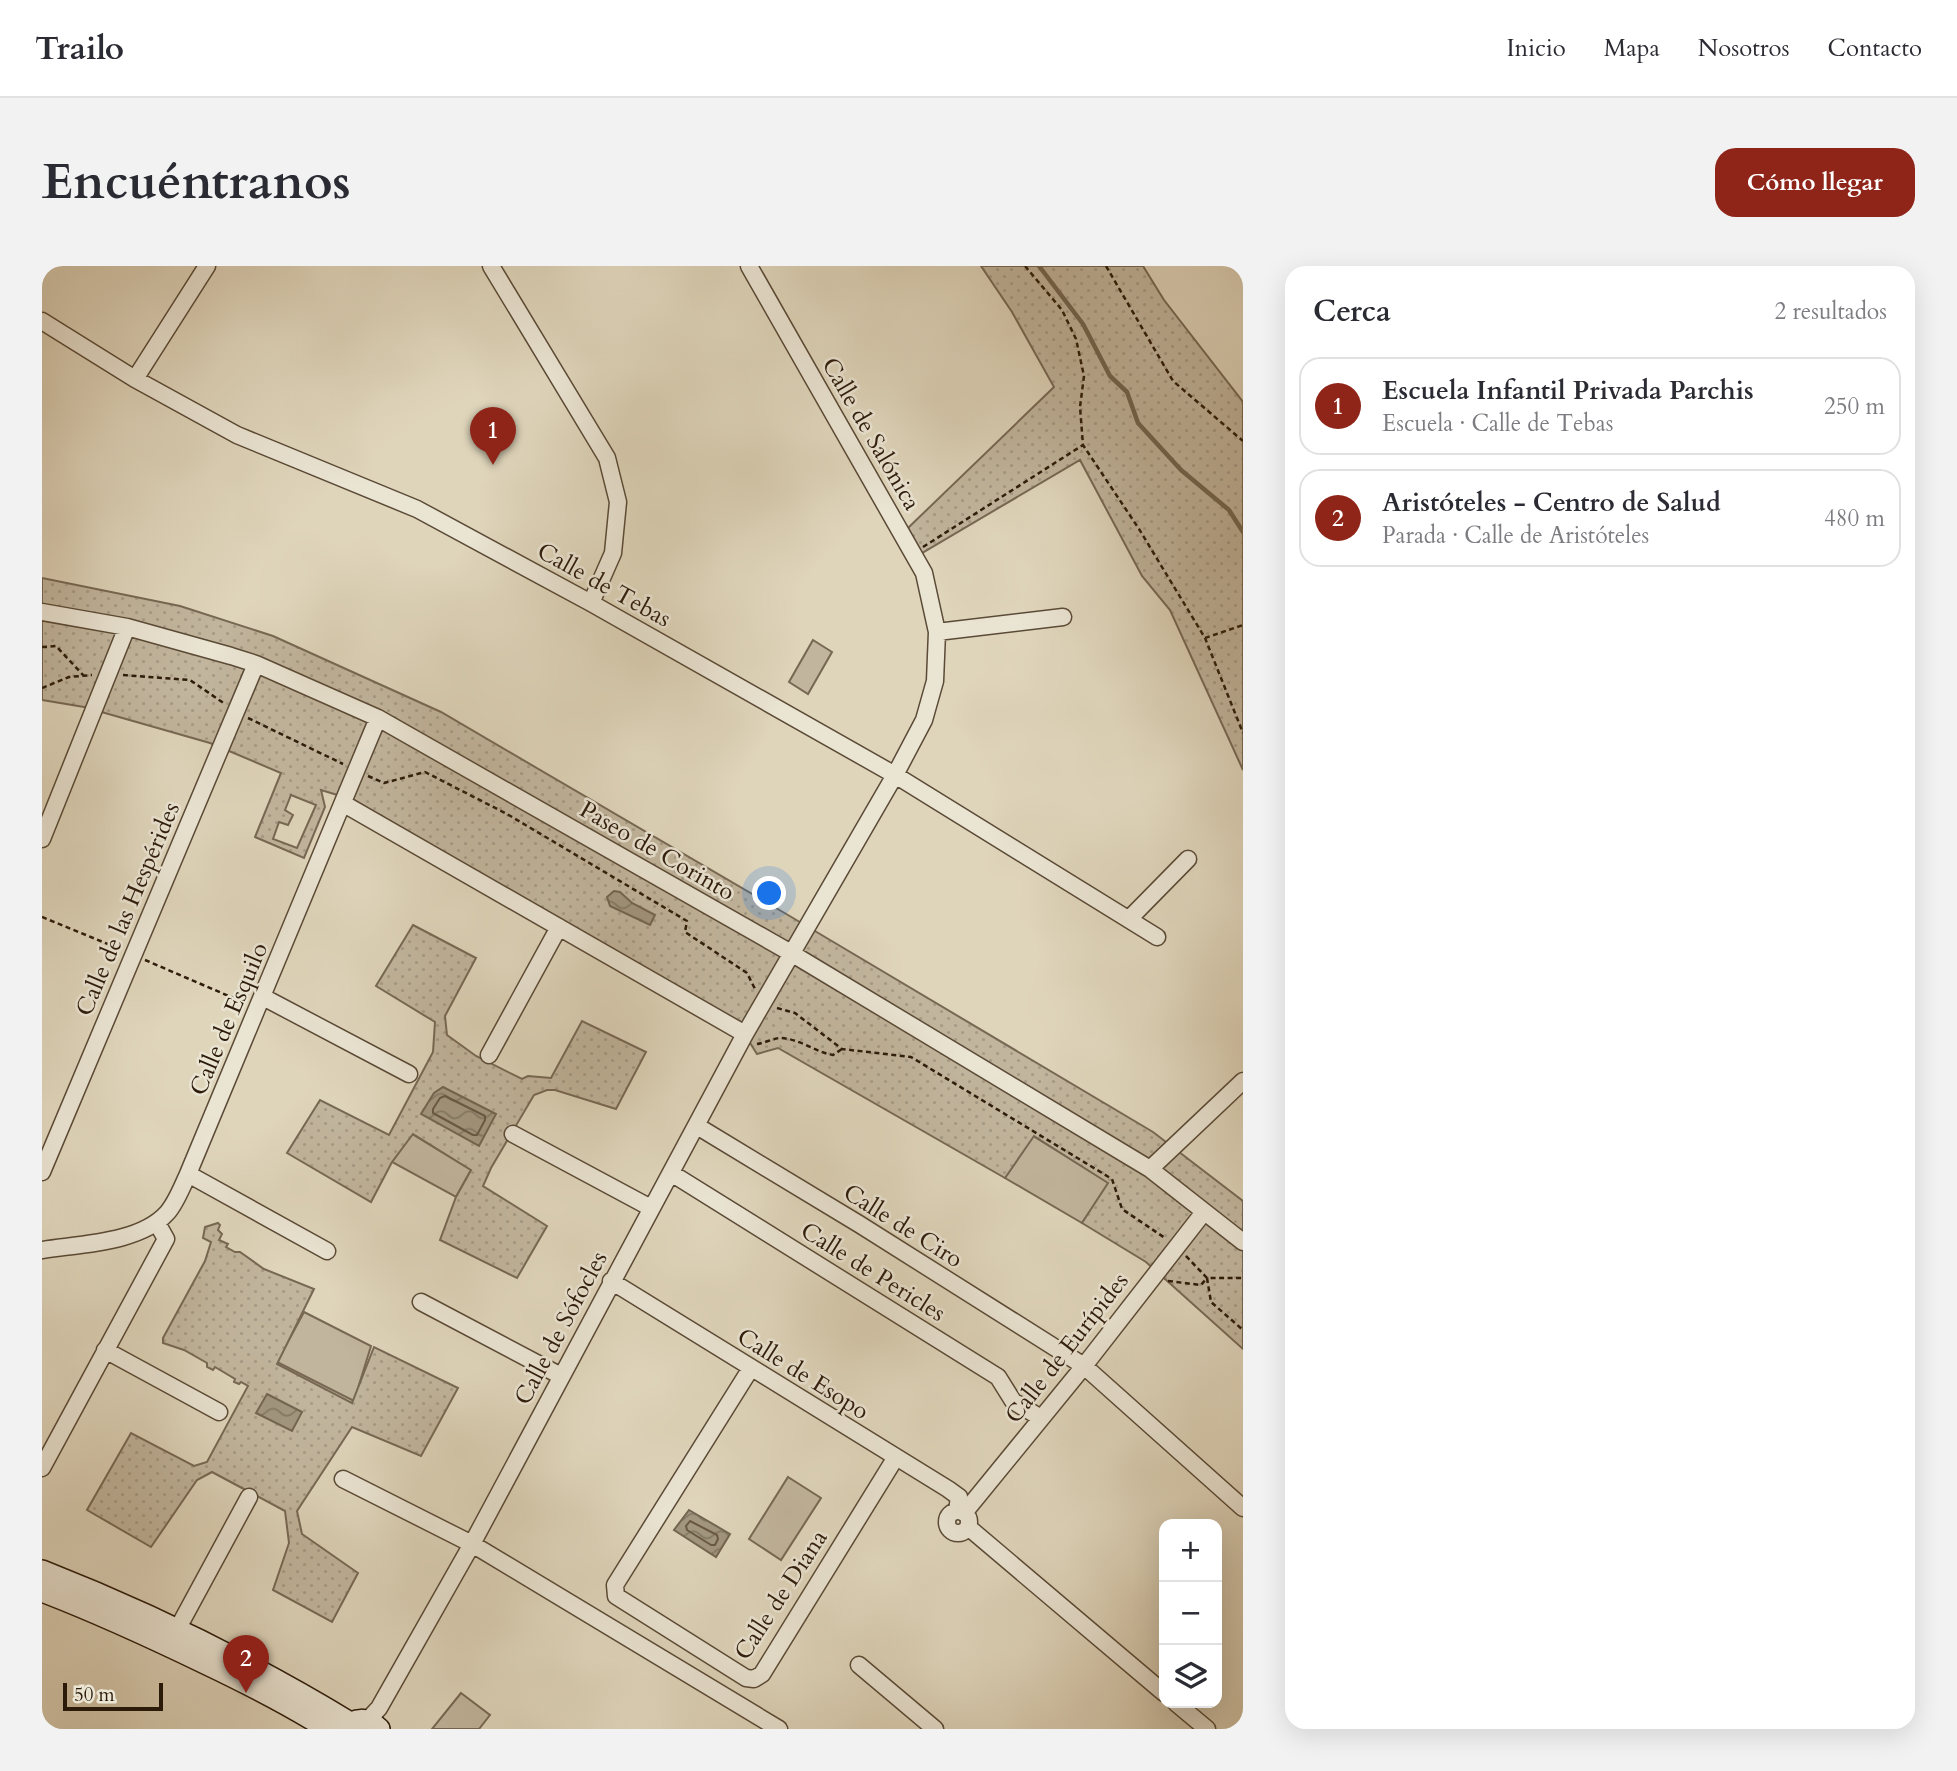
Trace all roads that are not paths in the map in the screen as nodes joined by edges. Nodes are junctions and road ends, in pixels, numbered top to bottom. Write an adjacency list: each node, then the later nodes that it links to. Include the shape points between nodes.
1 (207, 266): 5 (street)
2 (491, 266): 6 (street, via 607,458 618,502 613,553)
3 (749, 266): 10 (street, Calle de Salónica, via 924,573)
4 (42, 321): 5 (street, Calle de Tebas)
5 (135, 379): 6 (street, Calle de Tebas, via 237,435 417,509)
6 (591, 603): 13 (street, Calle de Tebas)
7 (42, 611): 9 (street, Paseo de Corinto)
8 (1063, 617): 10 (street)
9 (127, 627): 11 (street, Paseo de Corinto); 15 (street)
10 (937, 632): 13 (street, Calle de Salónica, via 935,681 924,720)
11 (256, 664): 12 (street, Paseo de Corinto); 29 (street, Calle de las Hespérides)
12 (379, 718): 14 (street, Calle de Esquilo); 20 (street, Paseo de Corinto)
13 (895, 775): 17 (street, Calle de Tebas); 20 (street, Calle de Salónica)
14 (344, 804): 18 (street); 21 (street, Calle de Esquilo)
15 (42, 839)
16 (1188, 859): 17 (street)
17 (1129, 919): 19 (street, Calle de Tebas)
18 (559, 927): 22 (street); 23 (street)
19 (1157, 937)
20 (791, 953): 22 (street, Calle de Sófocles); 28 (street, Paseo de Corinto)
21 (260, 1003): 24 (street); 31 (street, Calle de Esquilo)
22 (744, 1036): 26 (street, Calle de Sófocles)
23 (489, 1055)
24 (409, 1074)
25 (1243, 1080): 28 (street)
26 (697, 1126): 30 (street, Calle de Sófocles); 41 (street, Calle de Ciro)
27 (513, 1134): 32 (street)
28 (1150, 1169): 33 (street, Paseo de Corinto)
29 (42, 1172)
30 (671, 1173): 32 (street, Calle de Sófocles); 45 (street, Calle de Pericles, via 998,1377 1013,1402)
31 (188, 1174): 34 (street, Calle de Esquilo, via 170,1211); 37 (street)
32 (652, 1208): 38 (street, Calle de Sófocles)
33 (1204, 1212): 35 (street, Paseo de Corinto); 41 (street, Calle de Eurípides)
34 (157, 1223): 36 (street, via 132,1235); 40 (street, via 166,1239)
35 (1243, 1242)
36 (42, 1250)
37 (327, 1251)
38 (611, 1282): 42 (street, Calle de Esopo); 43 (street, Calle de Sófocles)
39 (422, 1302): 43 (street)
40 (105, 1350): 44 (street); 47 (street)
41 (1084, 1366): 45 (street, Calle de Eurípides); 50 (street, Calle de Ciro)
42 (751, 1368): 46 (street, Calle de Esopo); 46 (street, Calle de Diana, via 614,1590 616,1596 746,1678 762,1674)
43 (561, 1376): 52 (street, Calle de Sófocles)
44 (219, 1412)
45 (1041, 1418): 51 (street, Calle de Eurípides)
46 (895, 1457): 51 (street, Calle de Esopo, via 959,1497)
47 (42, 1468)
48 (343, 1479): 52 (street)
49 (249, 1497): 55 (street)
50 (1243, 1508)
51 (963, 1517): 57 (street)
52 (472, 1544): 59 (street, Calle de Sófocles, via 379,1708); 61 (street)
53 (42, 1571): 55 (main road)
54 (42, 1591): 60 (main road, via 250,1685)
55 (178, 1628): 59 (main road)
56 (859, 1665): 62 (street)
57 (1159, 1689)
58 (1182, 1708): 63 (street)
59 (360, 1725)
60 (328, 1729)
61 (779, 1729)
62 (935, 1729)
63 (1207, 1729)

